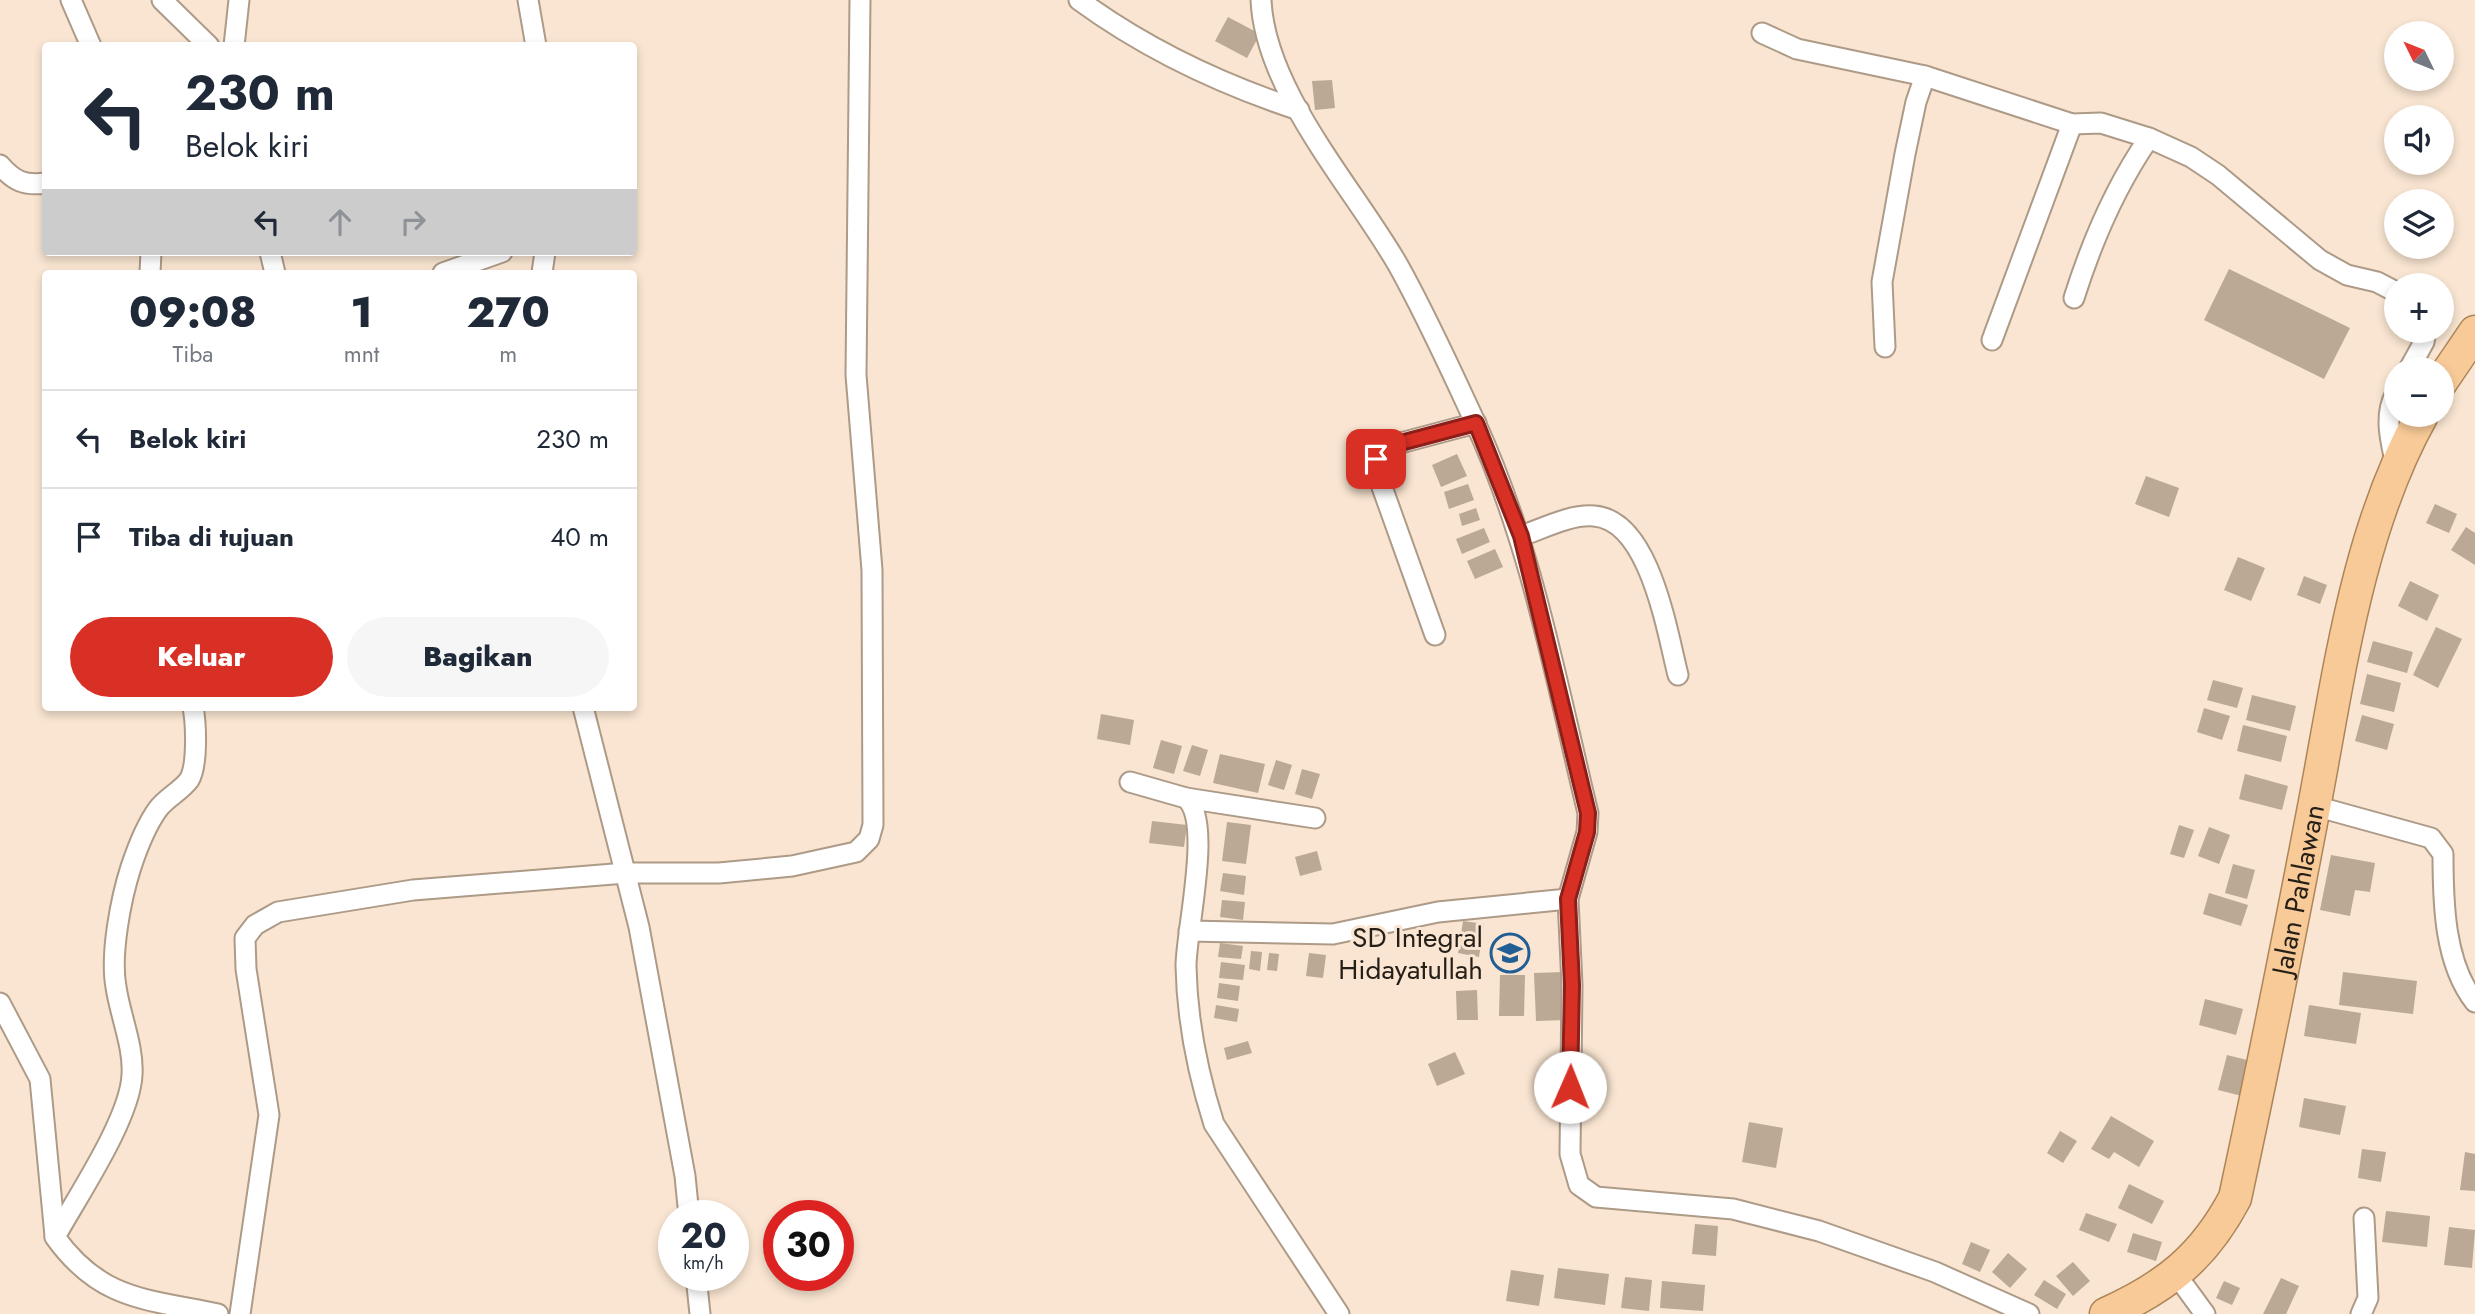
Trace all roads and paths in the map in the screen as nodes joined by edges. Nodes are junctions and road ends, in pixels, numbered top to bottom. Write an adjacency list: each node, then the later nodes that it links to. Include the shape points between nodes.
1 (71, 0): 9 (street)
2 (162, 0): 10 (street)
3 (239, 0): 11 (street)
4 (528, 0): 12 (street)
5 (860, 0): 40 (street, via 856,375 872,570 872,834 856,852 792,866 719,873)
6 (1079, 0): 14 (street, via 1178,61 1238,90)
7 (1261, 0): 14 (street, via 1273,60)
8 (1762, 33): 13 (street, via 1797,49)
9 (89, 42)
10 (205, 42)
11 (234, 42)
12 (535, 42)
13 (1926, 76): 15 (street); 25 (street, via 1916,102 1882,282)
14 (1299, 110): 27 (street, via 1399,268)
15 (2072, 124): 16 (street, via 2101,122); 24 (street)
16 (2149, 138): 21 (street, via 2218,175 2320,260 2347,275); 22 (street, via 2128,169 2089,249)
17 (0, 164): 18 (street, via 10,177 24,184)
18 (42, 183)
19 (491, 256): 20 (street)
20 (451, 270)
21 (2384, 286)
22 (2074, 298)
23 (2475, 332): 26 (highway)
24 (1992, 341)
25 (1885, 347)
26 (2454, 363)
27 (1476, 423): 31 (street); 32 (street, via 1393,445 1376,455 1382,487)
28 (2388, 427): 30 (street)
29 (2416, 427): 30 (highway, Jalan Pahlawan)
30 (2396, 467): 38 (highway, Jalan Pahlawan, via 2380,509 2340,661)
31 (1521, 536): 33 (street, via 1595,515 1624,531 1637,545 1654,581); 41 (street, via 1588,813)
32 (1434, 635)
33 (1678, 675)
34 (194, 711): 47 (street, via 193,772 154,817 132,864 120,921 115,984 132,1072 131,1089)
35 (584, 711): 40 (street)
36 (1130, 782): 37 (street)
37 (1186, 798): 39 (street); 42 (street, via 1191,803 1199,846)
38 (2315, 806): 43 (street, via 2431,838 2438,845 2443,854 2454,962); 48 (highway, Jalan Pahlawan, via 2235,1198 2201,1252)
39 (1315, 818)
40 (626, 873): 45 (street); 51 (street, via 413,890 290,908 249,931 246,969 269,1115)
41 (1568, 899): 42 (street, via 1438,912 1333,934); 54 (street, via 1572,985 1569,1138 1580,1185 1587,1193 1607,1199 1733,1209 1819,1231 1935,1272)
42 (1189, 931): 53 (street, via 1186,965 1192,1029 1214,1124)
43 (2475, 1002)
44 (0, 1003): 47 (street, via 40,1079)
45 (687, 1200)
46 (2364, 1218): 57 (street, via 2368,1298)
47 (55, 1237): 50 (street, via 71,1260 111,1289)
48 (2175, 1273): 55 (highway, Jalan Pahlawan); 56 (street)
49 (698, 1291): 52 (street)
50 (218, 1314)
51 (240, 1314)
52 (700, 1314)
53 (1339, 1314)
54 (2029, 1314)
55 (2106, 1314)
56 (2205, 1314)
57 (2361, 1314)

